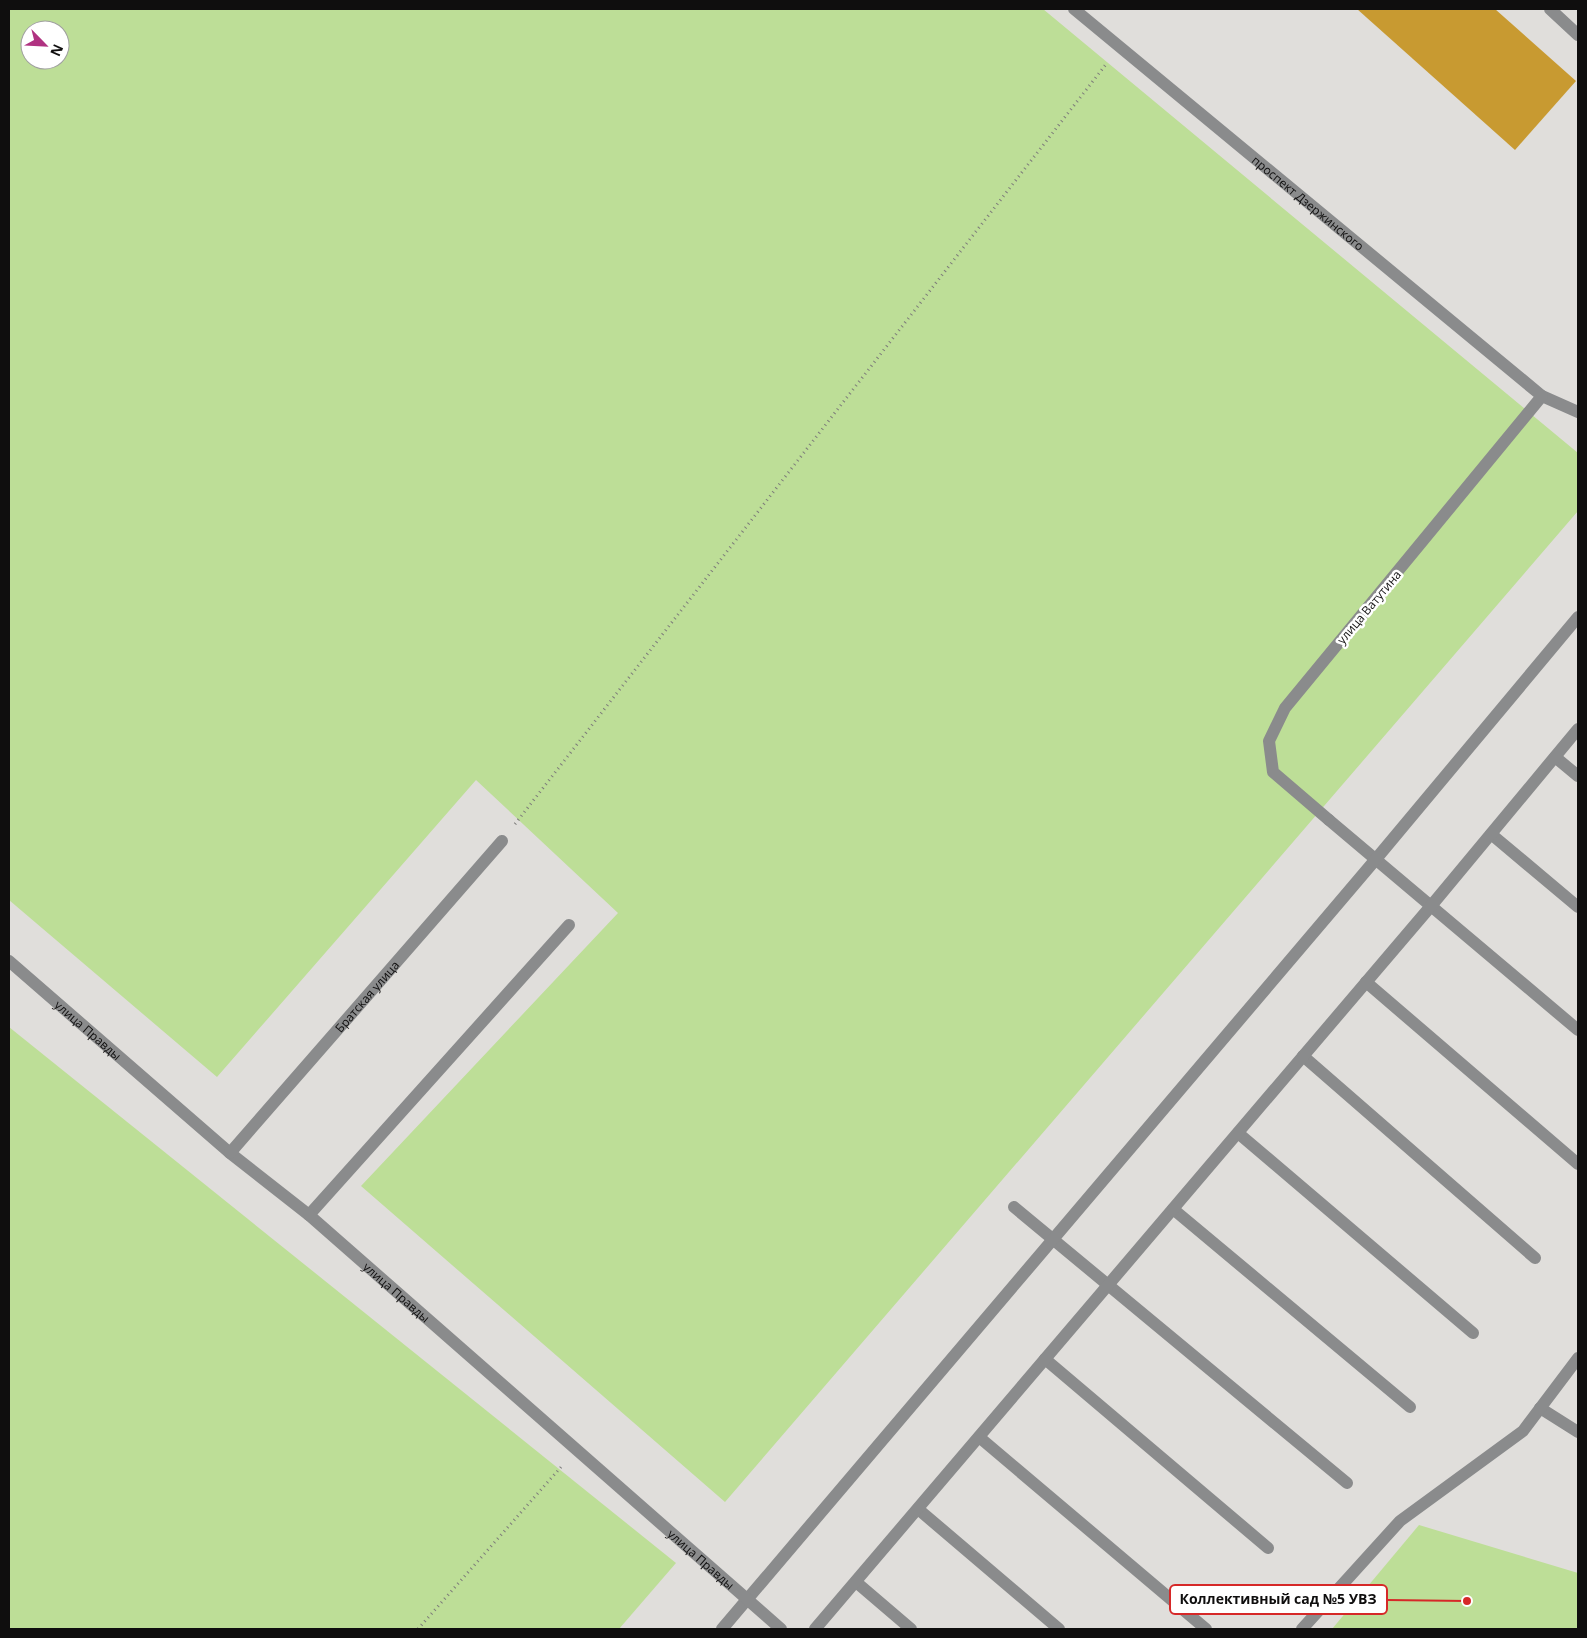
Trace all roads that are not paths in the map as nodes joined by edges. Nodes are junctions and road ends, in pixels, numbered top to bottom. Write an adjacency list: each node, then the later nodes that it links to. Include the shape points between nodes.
1 (1074, 9): 4 (street, проспект Дзержинского)
2 (1550, 9): 3 (street)
3 (1578, 35)
4 (1542, 396): 5 (street, проспект Дзержинского); 12 (street, улица Ватутина, via 1285,708 1269,741 1273,772)
5 (1578, 412)
6 (1578, 617): 12 (street)
7 (1578, 729): 8 (street)
8 (1555, 757): 9 (street); 10 (street)
9 (1578, 776)
10 (1491, 834): 13 (street); 14 (street)
11 (502, 841): 21 (street, Братская улица)
12 (1376, 859): 13 (street, улица Ватутина); 26 (street)
13 (1431, 906): 17 (street); 18 (street, улица Ватутина)
14 (1578, 907)
15 (569, 925): 25 (street)
16 (9, 961): 21 (street, улица Правды)
17 (1366, 982): 19 (street); 22 (street)
18 (1578, 1030)
19 (1303, 1056): 20 (street); 27 (street)
20 (1238, 1133): 24 (street); 29 (street)
21 (230, 1153): 25 (street, улица Правды)
22 (1578, 1164)
23 (1014, 1207): 26 (street)
24 (1173, 1209): 28 (street); 32 (street)
25 (308, 1215): 40 (street, улица Правды)
26 (1053, 1240): 28 (street); 40 (street)
27 (1535, 1258)
28 (1108, 1286): 31 (street); 36 (street)
29 (1473, 1332)
30 (1578, 1358): 33 (street)
31 (1045, 1359): 35 (street); 38 (street)
32 (1410, 1407)
33 (1540, 1408): 34 (street); 47 (street, via 1523,1431 1400,1521)
34 (1578, 1432)
35 (979, 1437): 37 (street); 46 (street)
36 (1347, 1483)
37 (918, 1509): 39 (street); 45 (street)
38 (1268, 1548)
39 (856, 1582): 43 (street); 44 (street)
40 (747, 1601): 41 (street); 42 (street, улица Правды)
41 (722, 1629)
42 (780, 1629)
43 (815, 1629)
44 (911, 1629)
45 (1059, 1629)
46 (1206, 1629)
47 (1302, 1629)

